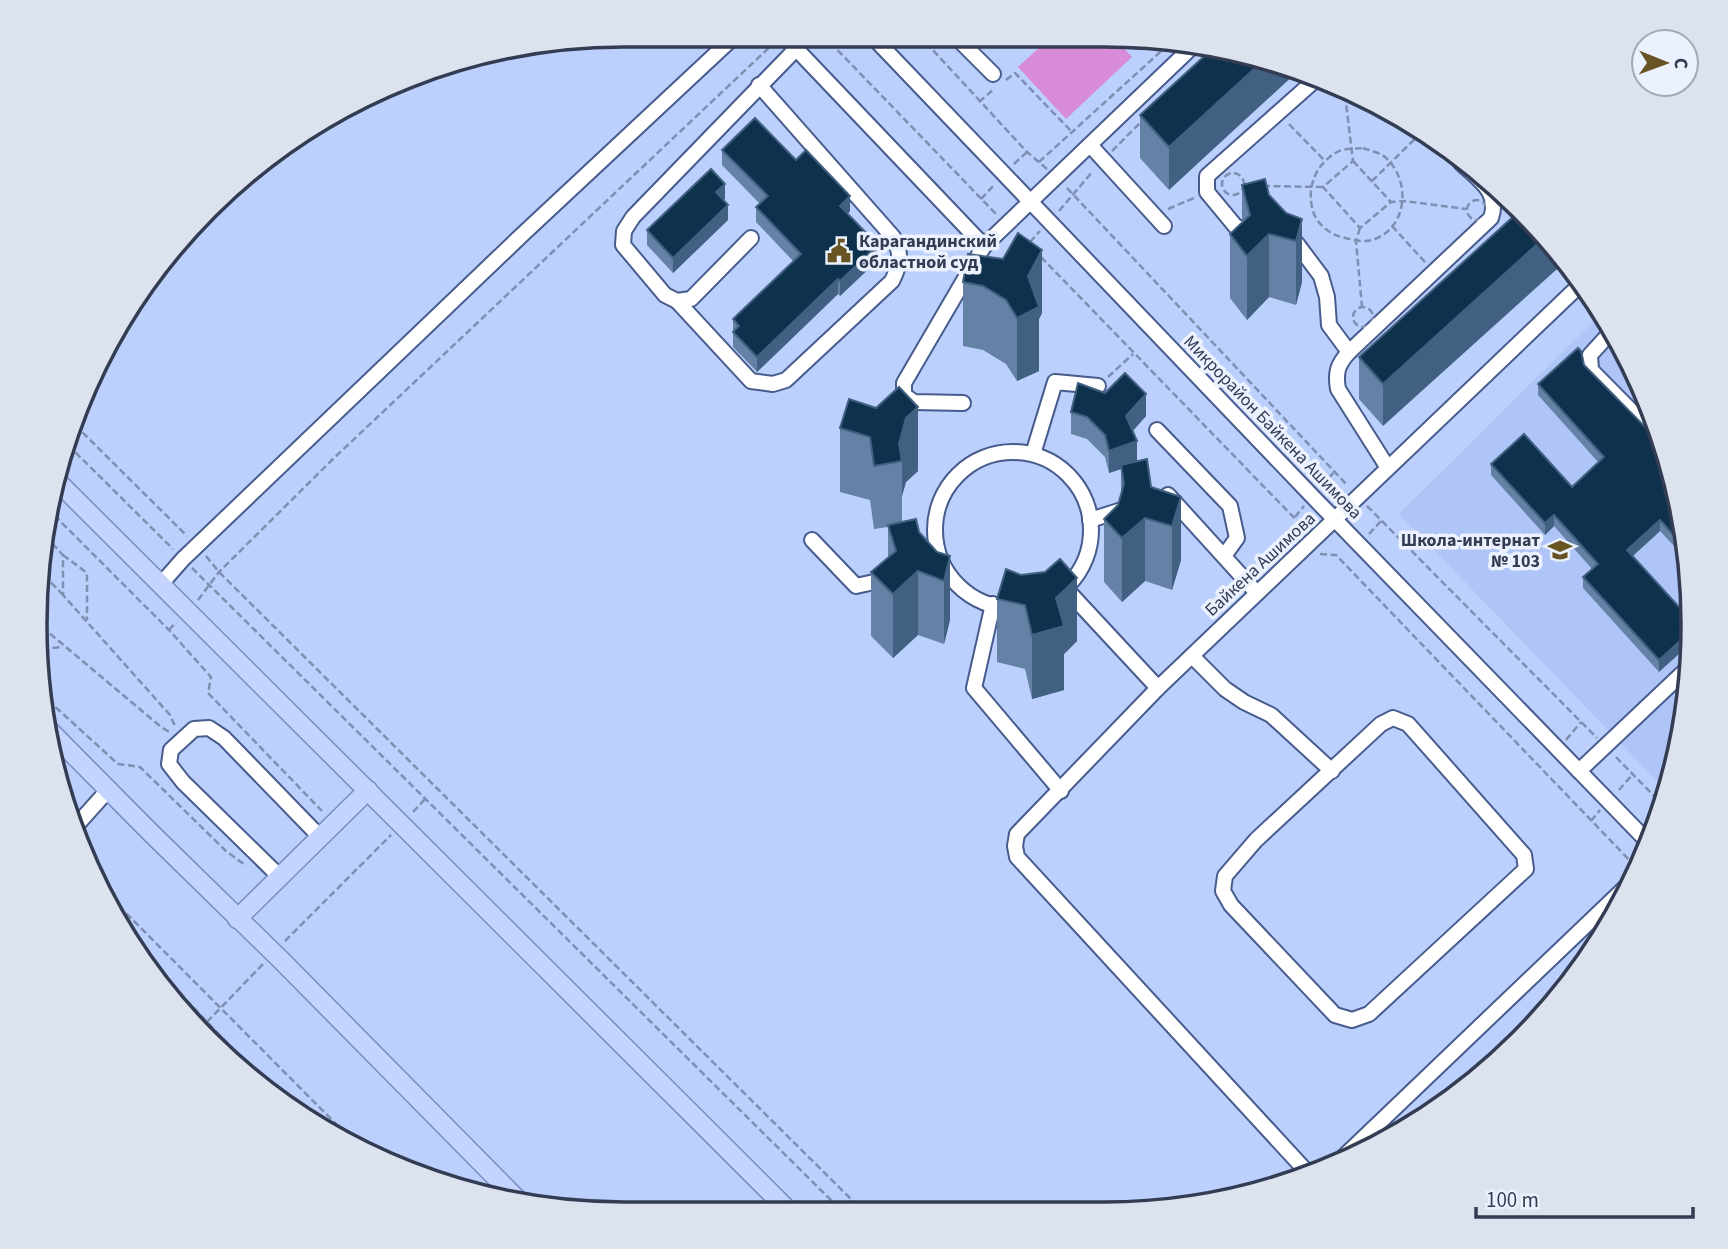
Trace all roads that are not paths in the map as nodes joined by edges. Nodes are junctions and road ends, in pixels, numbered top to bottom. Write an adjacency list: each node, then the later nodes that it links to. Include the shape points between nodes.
1 (723, 47): 31 (street)
2 (883, 47): 10 (street, Микрорайон Байкена Ашимова)
3 (966, 47): 6 (street)
4 (796, 49): 7 (street); 14 (street)
5 (1186, 53): 9 (street)
6 (993, 75)
7 (760, 85): 16 (street, via 624,231 623,245 666,295); 16 (street, via 893,237 900,265 892,281 796,371 773,384 751,381)
8 (1310, 86): 18 (street, via 1207,176 1206,192 1236,227 1273,232 1297,244 1321,276 1329,325)
9 (1090, 145): 10 (street); 12 (street)
10 (1030, 199): 14 (street); 27 (street, Микрорайон Байкена Ашимова)
11 (1494, 200): 18 (street, via 1491,218)
12 (1159, 221)
13 (751, 238): 16 (street, via 691,299)
14 (984, 246): 20 (street, via 904,383 904,395 914,402)
15 (1574, 291): 24 (street, Байкена Ашимова)
16 (677, 301)
17 (1605, 339): 21 (street, via 1590,355 1591,370)
18 (1349, 352): 24 (street, via 1340,362 1338,388)
19 (1098, 386): 23 (street, via 1055,382)
20 (963, 403)
21 (1645, 426)
22 (1157, 430): 29 (street, via 1230,506 1237,538)
23 (1032, 453): 26 (street, via 1056,464 1075,481); 34 (street, via 982,458 960,472 944,492 936,517 938,568 982,602)
24 (1388, 468): 27 (street, Байкена Ашимова)
25 (64, 488): 31 (main road)
26 (1090, 520): 29 (street, via 1168,495); 32 (street, via 1087,555)
27 (1335, 520): 33 (street, Байкена Ашимова); 40 (street, Микрорайон Байкена Ашимова)
28 (812, 540): 30 (street, via 856,586)
29 (1224, 556): 33 (street)
30 (906, 575)
31 (161, 584): 42 (main road)
32 (1065, 588): 34 (street, via 1032,606); 37 (street)
33 (1257, 593): 35 (street, Байкена Ашимова)
34 (993, 604): 43 (street, via 974,688)
35 (1192, 656): 37 (street, Байкена Ашимова); 39 (street, via 1225,689 1271,715)
36 (1678, 677): 40 (street)
37 (1158, 688): 43 (street, Байкена Ашимова)
38 (59, 739): 41 (main road)
39 (1332, 771): 39 (street, via 1256,841 1225,876 1223,891 1335,1015 1352,1020 1369,1014 1514,881 1525,869 1524,855 1408,724 1393,718 1381,724)
40 (1579, 771): 45 (street, Микрорайон Байкена Ашимова)
41 (109, 789): 44 (street); 49 (main road)
42 (368, 790): 46 (main road); 53 (main road)
43 (1061, 791): 51 (street, Байкена Ашимова, via 1017,834 1017,857)
44 (82, 820)
45 (1641, 835)
46 (320, 837): 47 (main road); 47 (street, via 224,737 209,728 194,729 171,750 169,764 183,782)
47 (280, 877): 49 (main road)
48 (1608, 904): 50 (street)
49 (237, 919): 52 (main road)
50 (1359, 1142)
51 (1302, 1166)
52 (508, 1190)
53 (780, 1202)

